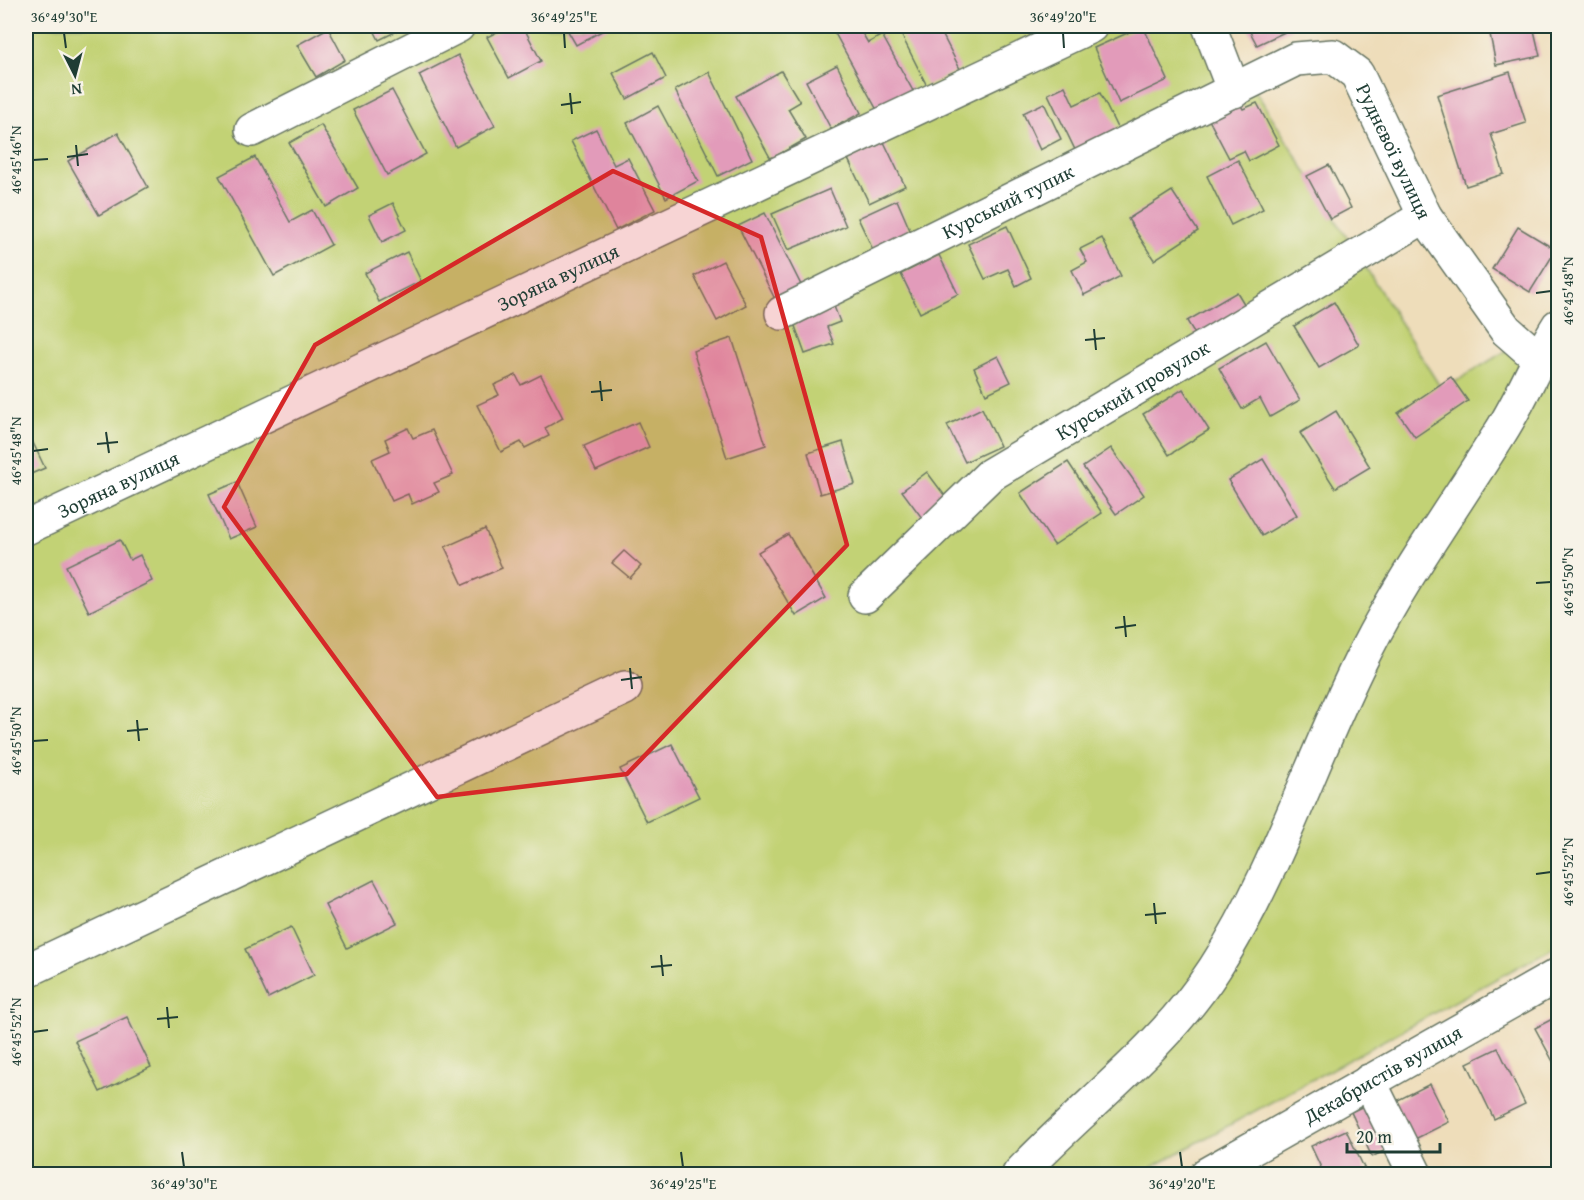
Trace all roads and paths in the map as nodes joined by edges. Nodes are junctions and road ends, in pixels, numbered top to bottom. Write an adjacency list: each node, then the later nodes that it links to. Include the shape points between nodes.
1 (458, 26): 5 (street)
2 (1091, 26): 10 (street, Зоряна вулиця)
3 (1209, 26): 4 (street)
4 (1234, 90): 6 (street, Руднєвої вулиця, via 1296,59 1333,56 1357,74); 7 (street, Курський тупик)
5 (252, 130)
6 (1425, 216): 9 (street, Руднєвої вулиця, via 1506,330); 11 (street, Курський провулок, via 990,475)
7 (782, 313)
8 (1558, 326): 9 (street)
9 (1538, 358): 16 (street, via 1503,428 1366,650 1272,865 1215,969 1164,1036)
10 (26, 528)
11 (865, 596)
12 (625, 688): 13 (street)
13 (26, 971)
14 (1558, 975): 15 (street, Декабристів вулиця)
15 (1369, 1081): 17 (street, Декабристів вулиця); 18 (street)
16 (1019, 1174)
17 (1207, 1174)
18 (1415, 1174)

